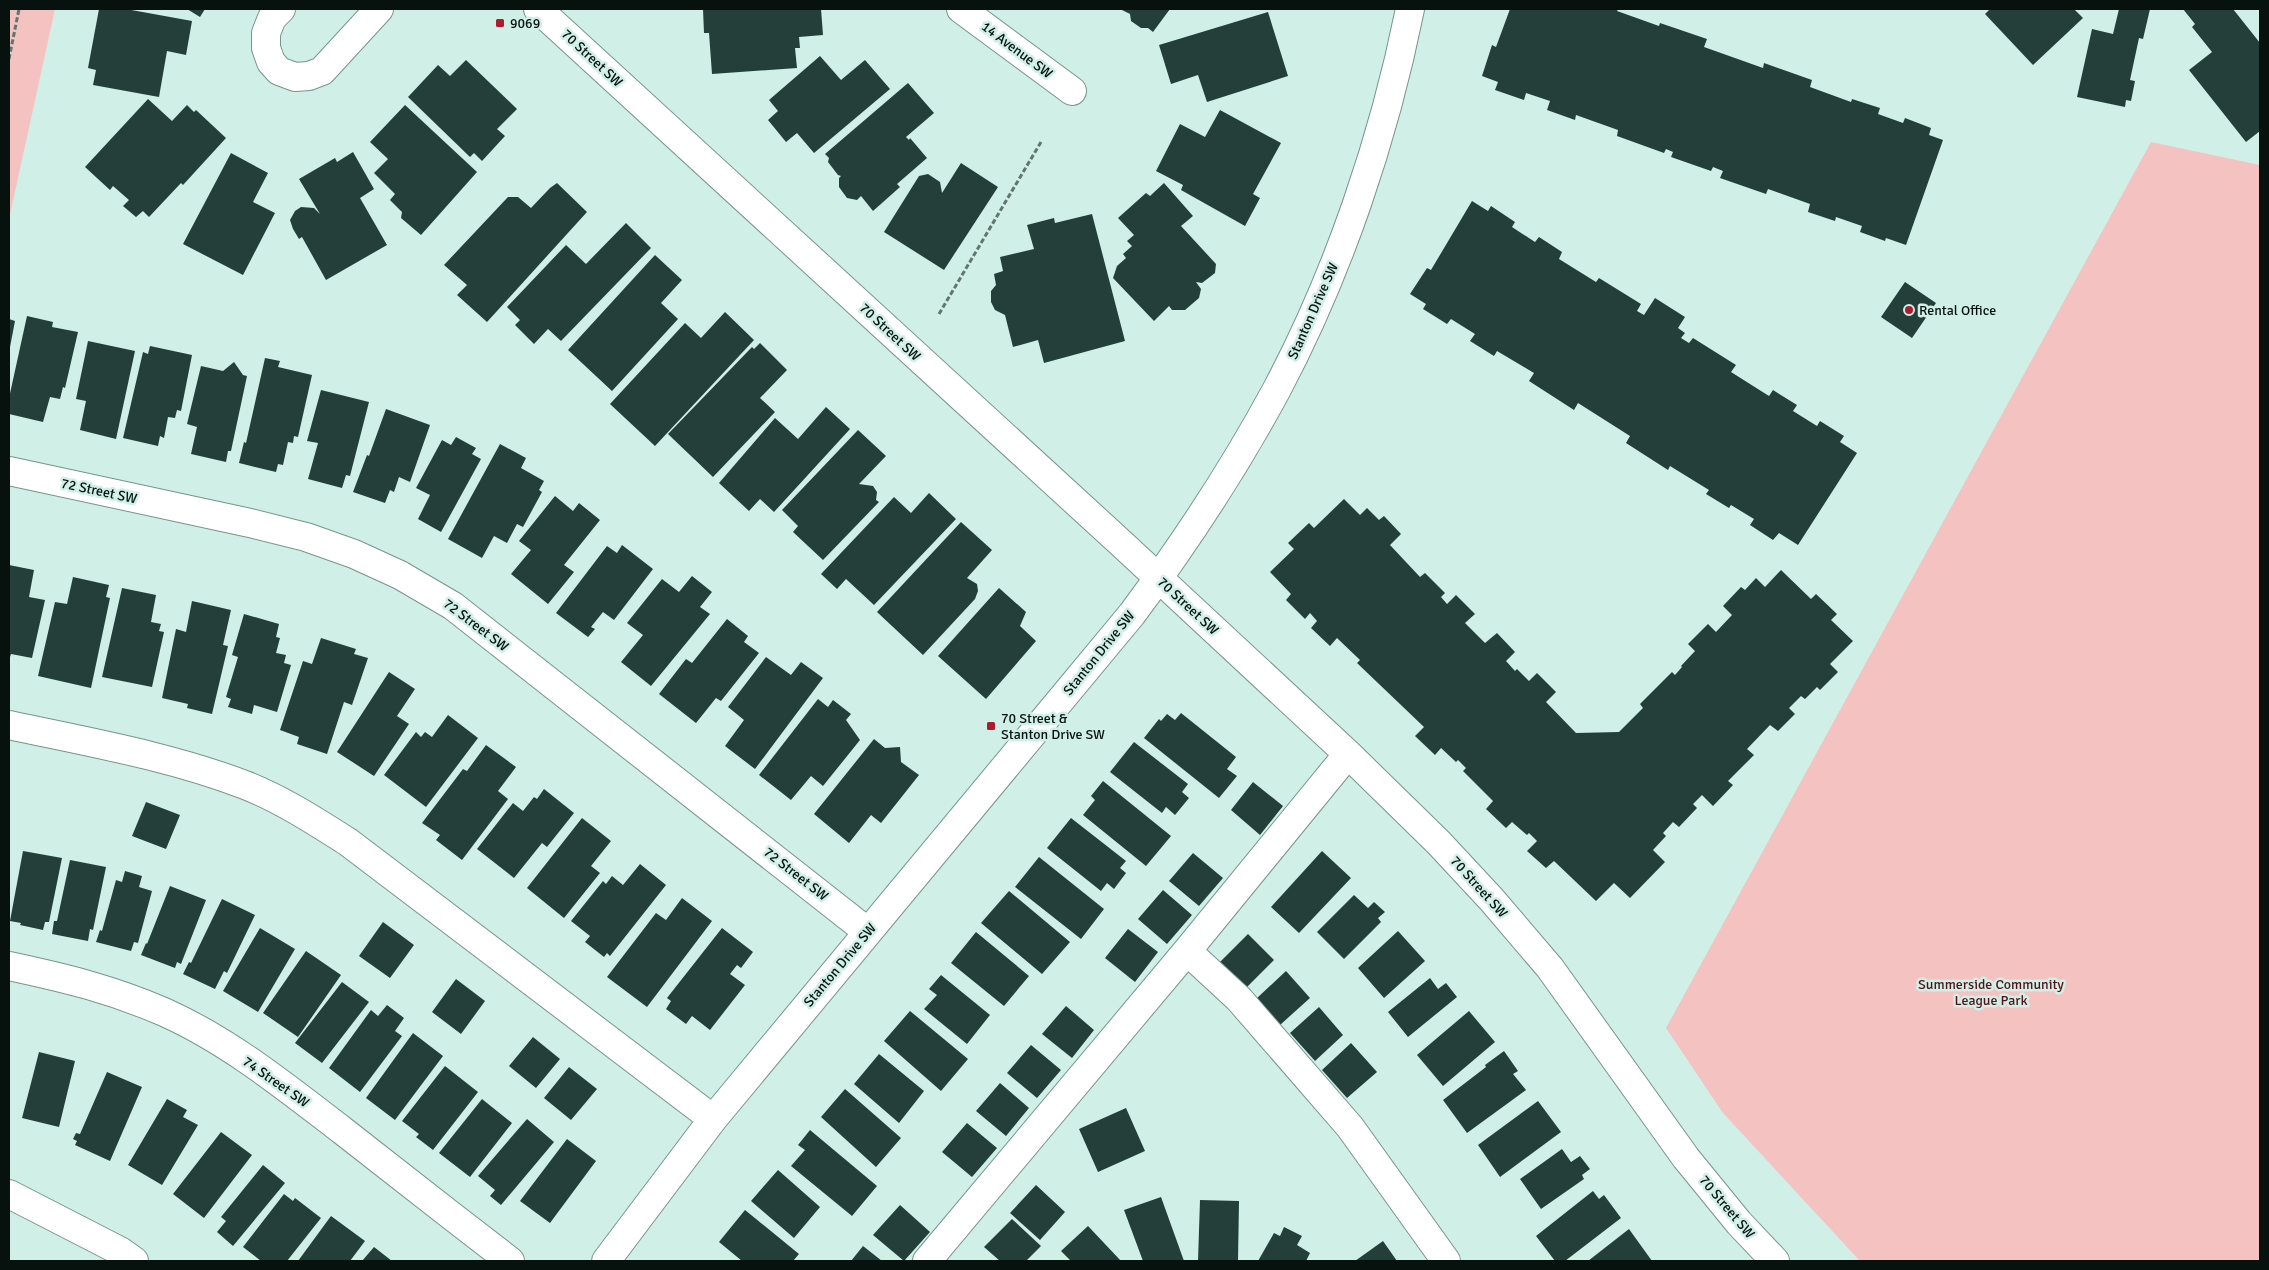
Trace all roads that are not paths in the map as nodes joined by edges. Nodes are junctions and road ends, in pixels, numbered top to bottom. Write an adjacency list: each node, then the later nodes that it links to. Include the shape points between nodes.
1 (281, 9): 2 (street, via 272,18 266,33 266,48 271,62 279,71 295,77 322,71)
2 (379, 9)
3 (538, 9): 8 (street, 70 Street SW)
4 (962, 9): 6 (street, 14 Avenue SW)
5 (1410, 9): 8 (street, Stanton Drive SW, via 1386,109 1348,229 1311,320 1248,439)
6 (1072, 91)
7 (9, 471): 11 (street, 72 Street SW, via 306,537 400,575 453,606)
8 (1158, 578): 10 (street, 70 Street SW); 11 (street, Stanton Drive SW, via 1132,614)
9 (9, 725): 14 (street, via 154,756 246,785 306,815 348,842)
10 (1348, 754): 12 (street); 21 (street, 70 Street SW, via 1492,900 1550,968 1686,1158)
11 (868, 932): 14 (street, Stanton Drive SW)
12 (1187, 951): 19 (street); 20 (street, via 1239,999 1350,1127)
13 (9, 966): 17 (street, 74 Street SW, via 73,979 119,994 166,1013 211,1037 298,1096)
14 (713, 1119): 18 (street, Stanton Drive SW)
15 (9, 1194): 16 (street, via 120,1250)
16 (134, 1261)
17 (510, 1261)
18 (606, 1261)
19 (927, 1261)
20 (1446, 1261)
21 (1775, 1261)

